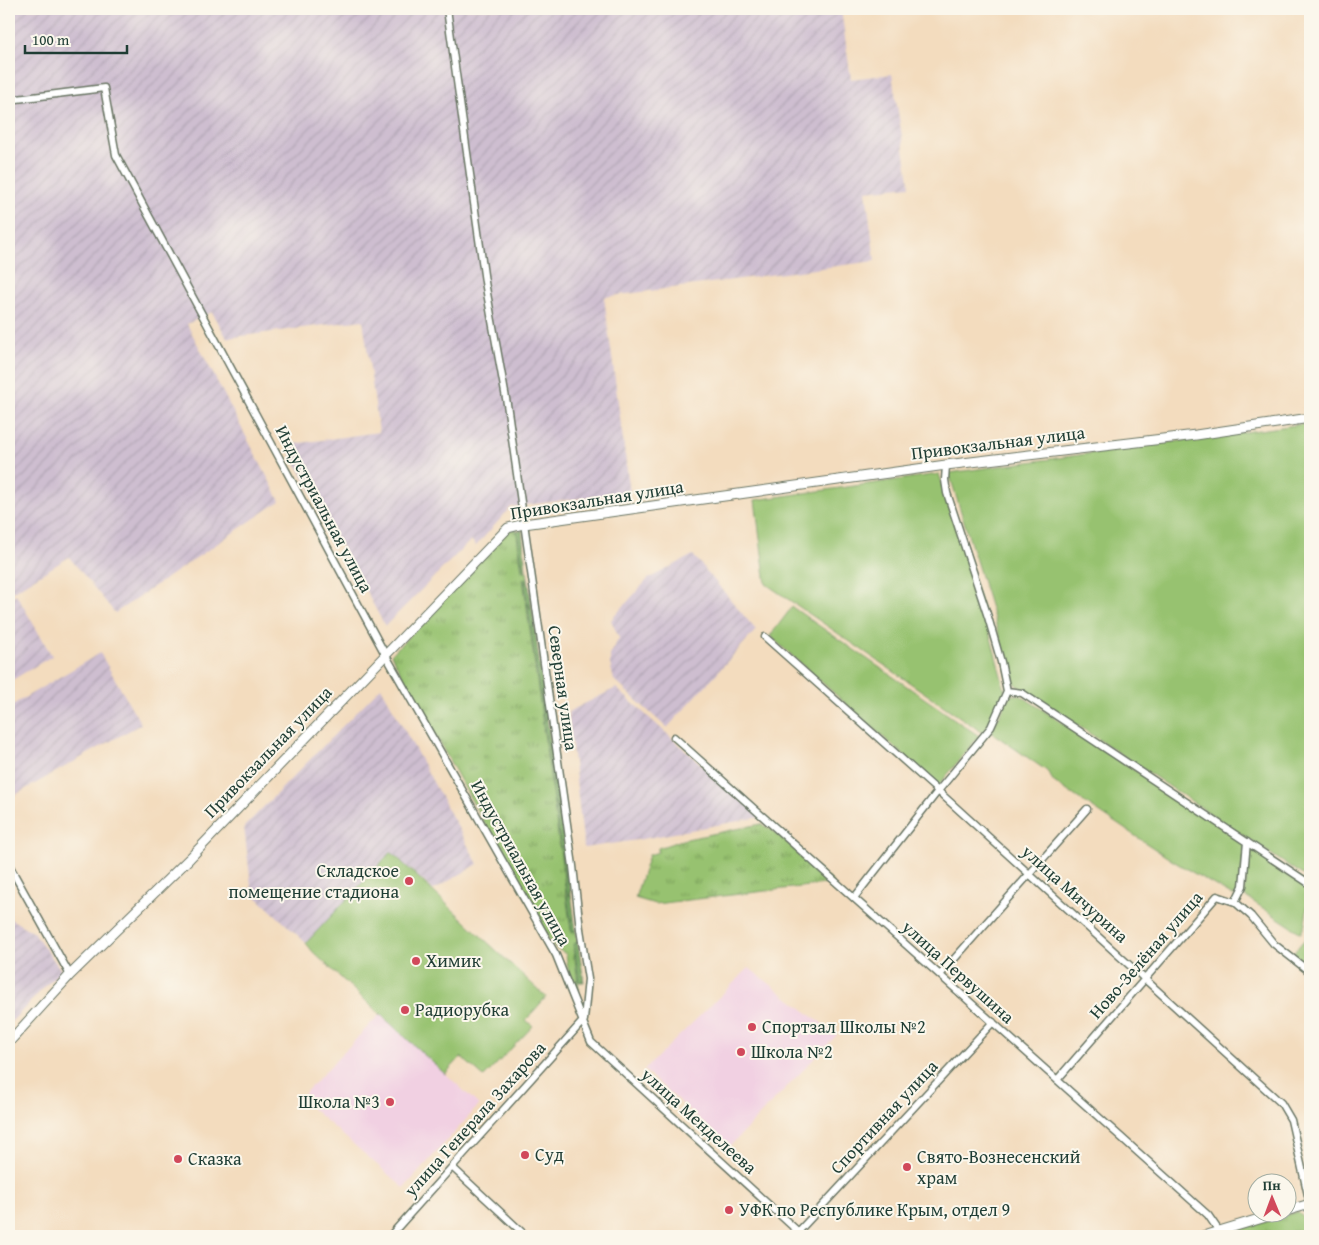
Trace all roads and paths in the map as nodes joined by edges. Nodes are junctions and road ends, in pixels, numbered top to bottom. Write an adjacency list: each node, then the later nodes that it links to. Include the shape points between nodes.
1 (447, 9): 5 (street, Северная улица, via 485,282 501,361)
2 (9, 100): 7 (street, Индустриальная улица, via 104,88 116,155)
3 (1310, 418): 4 (main road, Привокзальная улица)
4 (946, 465): 5 (main road, Привокзальная улица); 8 (street, via 947,493 988,617)
5 (524, 524): 7 (main road, Привокзальная улица, via 508,528); 22 (street, Северная улица, via 588,979)
6 (765, 637): 10 (street, улица Мичурина)
7 (386, 654): 19 (main road, Привокзальная улица, via 190,858); 22 (street, Индустриальная улица, via 556,955)
8 (1007, 692): 10 (street, via 991,728); 12 (street, via 1022,693)
9 (674, 737): 16 (street, улица Первушина)
10 (938, 791): 14 (street, улица Мичурина); 16 (street)
11 (1087, 809): 14 (street)
12 (1247, 842): 15 (street); 17 (street, via 1243,886)
13 (9, 866): 19 (street)
14 (1028, 874): 20 (street); 21 (street, улица Мичурина)
15 (1310, 884)
16 (854, 898): 20 (street, улица Первушина)
17 (1235, 902): 18 (street, via 1274,944); 21 (street, Ново-Зелёная улица, via 1217,896)
18 (1310, 972)
19 (70, 975): 24 (main road, Привокзальная улица)
20 (940, 975): 23 (street, улица Первушина)
21 (1146, 979): 25 (street, Ново-Зелёная улица); 27 (street, улица Мичурина, via 1280,1103 1291,1120)
22 (584, 1021): 26 (street, улица Генерала Захарова); 31 (street, улица Менделеева, via 591,1042)
23 (993, 1022): 25 (street, улица Первушина); 31 (street, Спортивная улица)
24 (9, 1042)
25 (1057, 1080): 30 (street, улица Первушина, via 1208,1216)
26 (452, 1167): 32 (street, улица Генерала Захарова); 33 (street)
27 (1310, 1205): 28 (main road)
28 (1296, 1208)
29 (1249, 1222): 30 (main road)
30 (1219, 1231): 34 (main road)
31 (800, 1234)
32 (390, 1236)
33 (526, 1236)
34 (1204, 1236)

